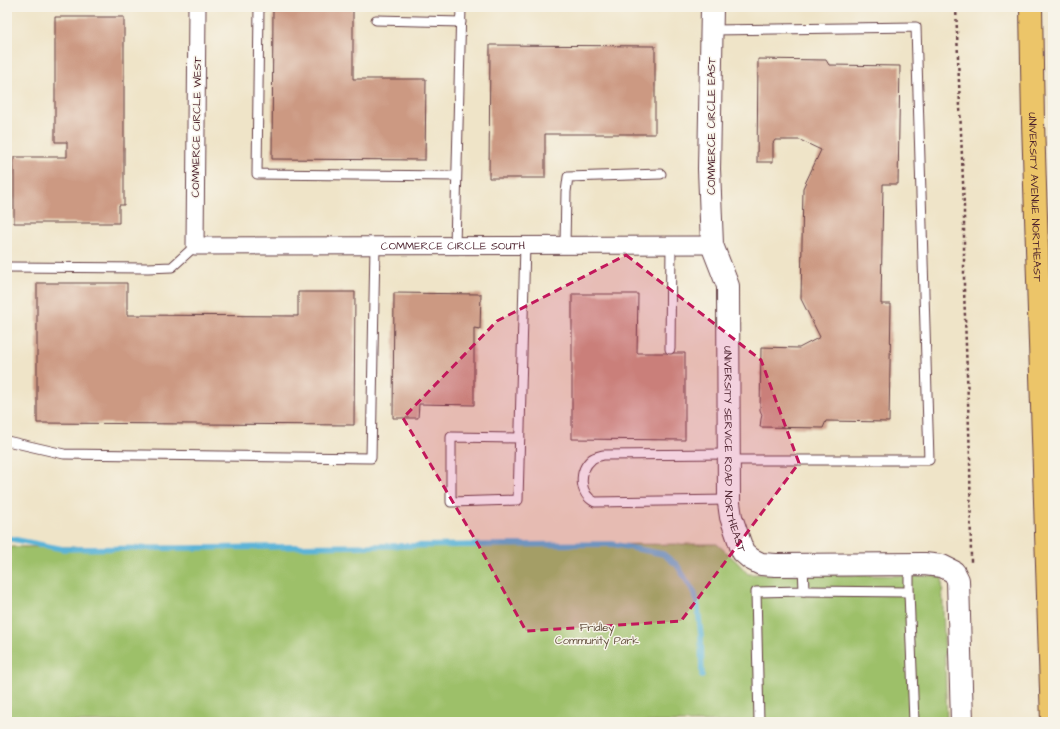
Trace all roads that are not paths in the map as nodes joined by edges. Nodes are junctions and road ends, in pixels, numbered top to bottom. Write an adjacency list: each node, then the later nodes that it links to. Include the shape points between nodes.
1 (197, 7): 16 (street, COMMERCE CIRCLE WEST)
2 (259, 7): 10 (lane, via 257,174)
3 (461, 7): 7 (lane)
4 (712, 7): 8 (street, COMMERCE CIRCLE EAST)
5 (1030, 7): 31 (main road, UNIVERSITY AVENUE NORTHEAST)
6 (376, 20): 7 (lane)
7 (461, 22): 10 (lane)
8 (711, 30): 12 (street, COMMERCE CIRCLE EAST, via 709,169); 22 (lane, via 916,27 929,460)
9 (661, 174): 15 (lane, via 568,177)
10 (456, 176): 13 (lane)
11 (671, 244): 12 (street, COMMERCE CIRCLE SOUTH); 15 (street, COMMERCE CIRCLE SOUTH); 19 (lane)
12 (712, 244): 22 (street, UNIVERSITY SERVICE ROAD NORTHEAST, via 728,286)
13 (455, 245): 14 (street, COMMERCE CIRCLE SOUTH); 17 (street, COMMERCE CIRCLE SOUTH)
14 (525, 245): 15 (street, COMMERCE CIRCLE SOUTH); 20 (lane)
15 (565, 245)
16 (194, 246): 17 (street, COMMERCE CIRCLE SOUTH); 18 (lane, via 172,267)
17 (375, 246): 21 (lane, via 371,458 64,454)
18 (7, 267)
19 (670, 349)
20 (520, 438): 20 (lane, via 518,500 451,502 451,436)
21 (7, 441)
22 (728, 457): 23 (street, UNIVERSITY SERVICE ROAD NORTHEAST); 23 (lane, via 604,455 592,459 584,469 582,481 589,499 595,502)
23 (729, 500): 24 (street, UNIVERSITY SERVICE ROAD NORTHEAST, via 731,517 743,552 761,564)
24 (803, 565): 25 (street, UNIVERSITY SERVICE ROAD NORTHEAST); 26 (lane)
25 (909, 565): 27 (lane); 30 (street, UNIVERSITY SERVICE ROAD NORTHEAST, via 942,566 954,572 958,580)
26 (804, 591): 27 (lane); 28 (lane, via 756,592)
27 (909, 592): 29 (lane)
28 (759, 722)
29 (914, 722)
30 (962, 722)
31 (1052, 722)

